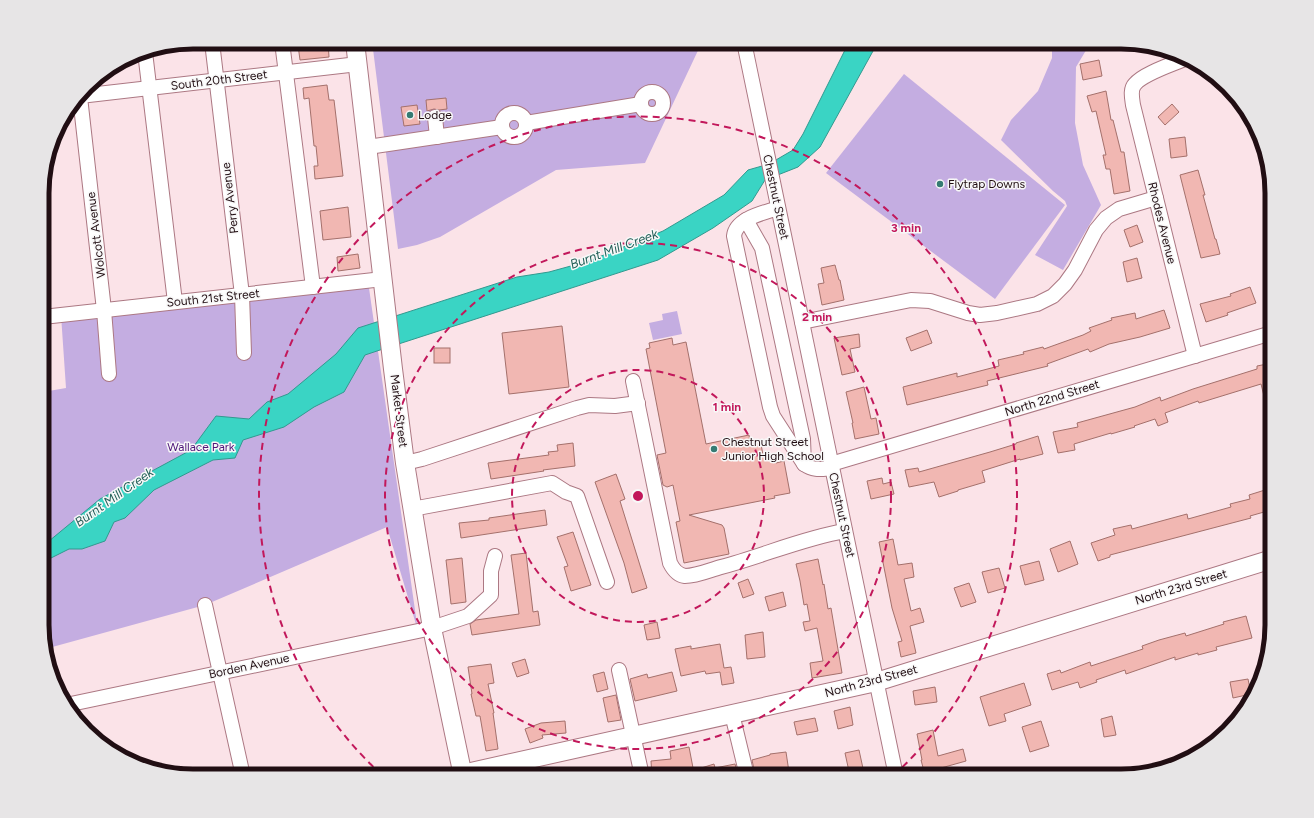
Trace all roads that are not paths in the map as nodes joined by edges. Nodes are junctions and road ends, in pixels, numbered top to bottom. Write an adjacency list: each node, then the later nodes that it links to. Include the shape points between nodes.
1 (213, 49): 9 (street, Perry Avenue)
2 (283, 49): 8 (street)
3 (356, 49): 7 (main road, Market Street)
4 (745, 49): 18 (street, Chestnut Street)
5 (146, 57): 10 (street)
6 (1179, 61): 17 (street, Rhodes Avenue, via 1142,79 1135,84 1132,91 1133,105)
7 (358, 64): 8 (street, South 20th Street); 16 (main road, Market Street)
8 (286, 72): 9 (street, South 20th Street); 21 (street)
9 (216, 81): 10 (street, South 20th Street); 22 (street, Perry Avenue)
10 (149, 88): 11 (street, South 20th Street); 23 (street)
11 (87, 96)
12 (81, 103): 24 (street, Wolcott Avenue)
13 (641, 104): 15 (street, via 526,123 520,114 512,112 503,119 502,127)
14 (435, 117): 15 (street)
15 (437, 137): 16 (street)
16 (368, 147): 20 (main road, Market Street)
17 (1156, 198): 26 (street, via 1119,209 1106,218 1096,230 1065,284 1053,296 1037,304 980,315 930,302 911,300); 29 (street, Rhodes Avenue)
18 (778, 208): 19 (street); 26 (street, Chestnut Street)
19 (746, 220): 34 (street, via 762,248 803,439); 34 (street, via 735,231 734,236 770,407 773,416)
20 (383, 279): 21 (street, South 21st Street); 33 (main road, Market Street)
21 (313, 287): 22 (street, South 21st Street)
22 (242, 295): 23 (street, South 21st Street); 28 (street, Perry Avenue)
23 (175, 302): 24 (street, South 21st Street)
24 (104, 310): 25 (street, South 21st Street); 30 (street, Wolcott Avenue)
25 (49, 316)
26 (802, 322): 35 (street, Chestnut Street)
27 (1265, 334): 29 (street, North 22nd Street)
28 (244, 353)
29 (1194, 356): 35 (street, North 22nd Street)
30 (109, 374)
31 (633, 381): 32 (street)
32 (638, 403): 33 (street, via 615,406 589,405 577,408); 37 (street, via 670,563 678,574 693,575 827,534)
33 (405, 463): 36 (main road, Market Street)
34 (804, 464): 35 (street, North 22nd Street, via 818,470)
35 (832, 466): 37 (street, Chestnut Street)
36 (412, 509): 40 (street, via 552,484 577,496); 42 (main road, Market Street)
37 (845, 531): 45 (street, Chestnut Street)
38 (496, 556): 42 (street, Borden Avenue, via 491,571 491,595 468,616)
39 (1265, 561): 45 (main road, North 23rd Street)
40 (607, 582)
41 (205, 605): 44 (street)
42 (432, 628): 44 (street, Borden Avenue); 50 (main road, Market Street)
43 (619, 670): 48 (street)
44 (220, 673): 46 (street, Borden Avenue); 49 (street)
45 (876, 682): 47 (main road, North 23rd Street); 54 (street, Chestnut Street)
46 (72, 704)
47 (732, 714): 48 (main road, North 23rd Street); 53 (street)
48 (634, 736): 51 (main road, North 23rd Street); 52 (street)
49 (241, 769)
50 (462, 769)
51 (489, 769)
52 (641, 769)
53 (745, 769)
54 (895, 769)

